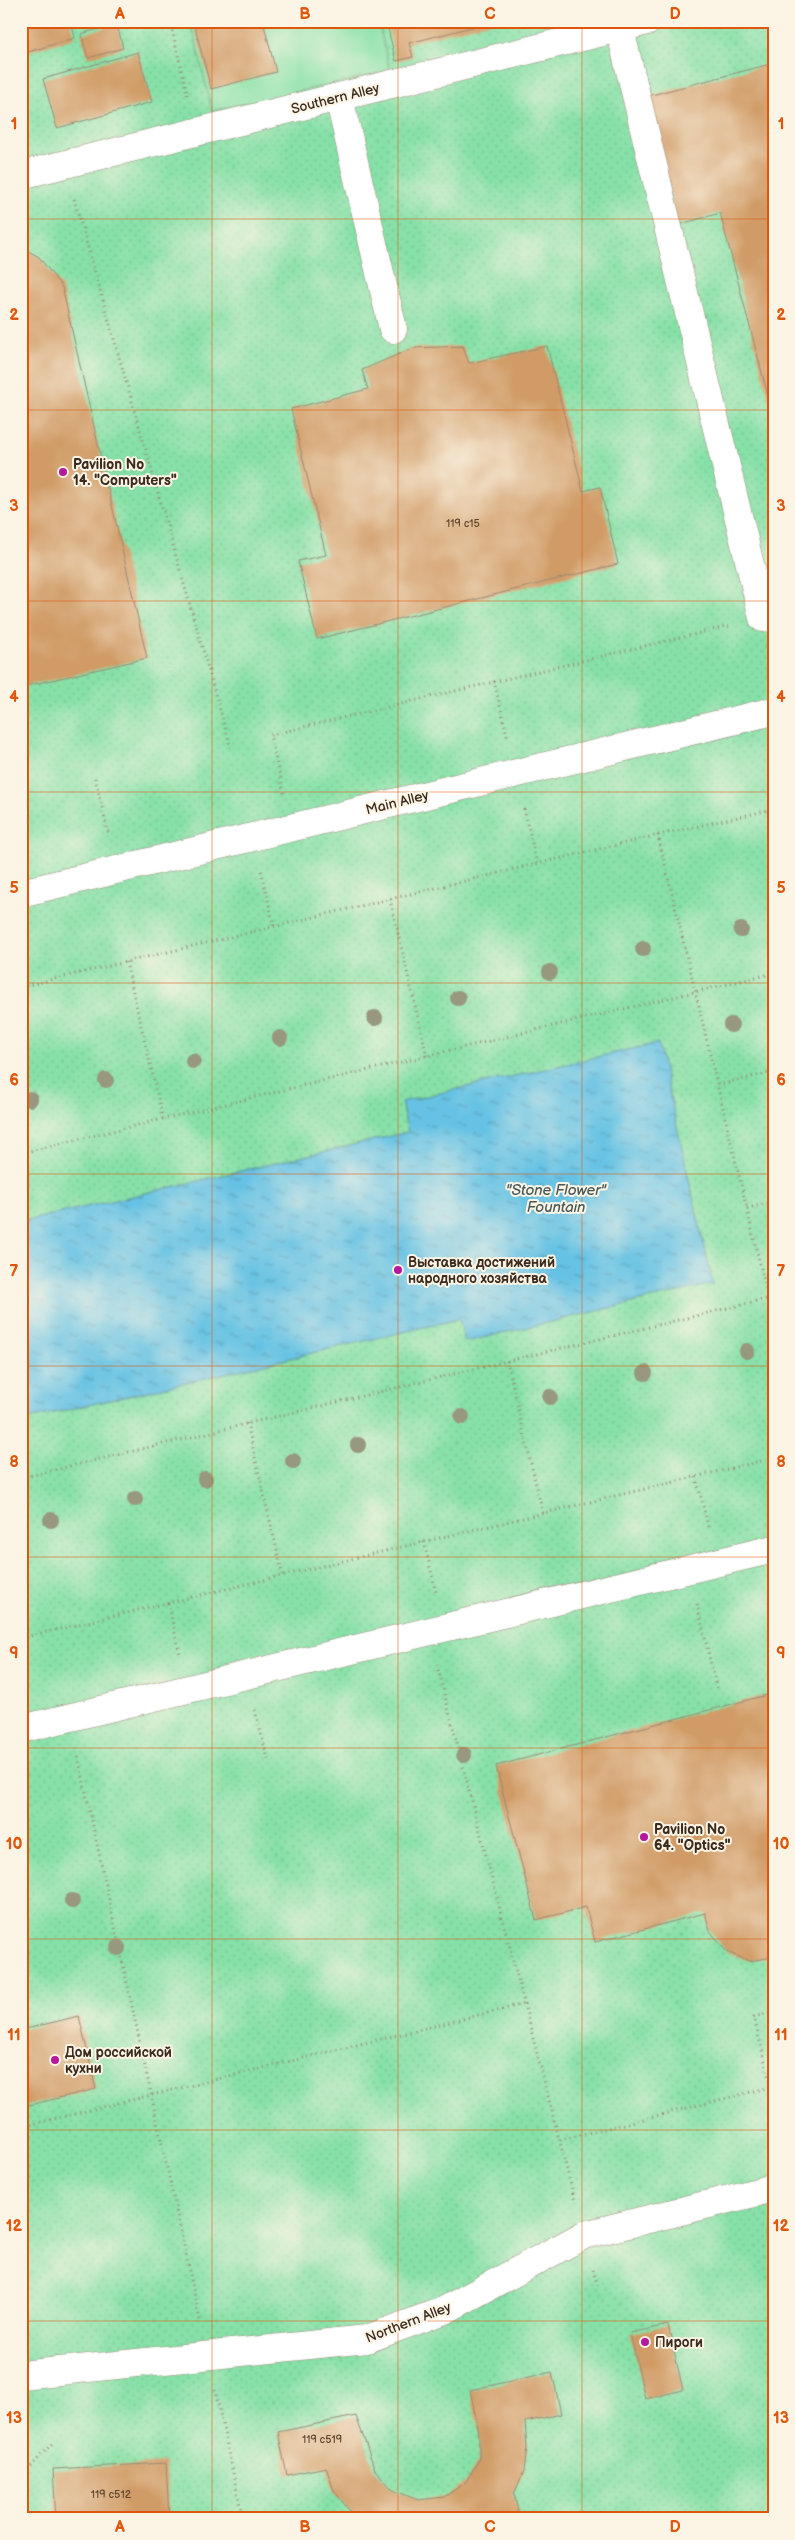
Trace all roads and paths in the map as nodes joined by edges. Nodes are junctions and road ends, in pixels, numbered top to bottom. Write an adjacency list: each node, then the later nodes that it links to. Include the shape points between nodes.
1 (170, 21): 5 (path)
2 (648, 21): 3 (lane, Southern Alley)
3 (619, 24): 4 (lane, Southern Alley); 9 (lane)
4 (339, 97): 5 (lane, Southern Alley); 8 (lane)
5 (196, 132): 6 (lane, Southern Alley)
6 (64, 164): 7 (lane, Southern Alley); 11 (path)
7 (21, 175)
8 (393, 329)
9 (763, 618): 14 (path, via 270,735)
10 (774, 711): 14 (lane, Main Alley)
11 (230, 745)
12 (95, 778): 17 (path)
13 (774, 809): 15 (path)
14 (292, 828): 16 (lane, Main Alley)
15 (658, 835): 19 (path); 24 (path)
16 (252, 837): 17 (lane, Main Alley); 20 (path)
17 (117, 870): 18 (lane, Main Alley)
18 (21, 893)
19 (390, 899): 20 (path); 25 (path)
20 (274, 926): 21 (path)
21 (126, 962): 23 (path); 28 (path)
22 (774, 973): 24 (path)
23 (21, 987)
24 (695, 991): 25 (path); 27 (path)
25 (427, 1056): 28 (path)
26 (774, 1075): 27 (path, via 773,1072)
27 (718, 1085): 31 (path)
28 (163, 1119): 29 (path)
29 (21, 1153)
30 (774, 1202): 31 (path)
31 (746, 1208): 33 (path)
32 (774, 1297): 33 (path)
33 (768, 1299): 34 (path); 35 (path)
34 (774, 1323)
35 (507, 1361): 36 (path); 40 (path)
36 (247, 1424): 39 (path); 45 (path)
37 (774, 1458): 38 (path)
38 (696, 1477): 40 (path); 43 (path)
39 (21, 1478)
40 (544, 1514): 41 (path)
41 (424, 1542): 45 (path); 47 (path)
42 (774, 1550): 43 (lane)
43 (717, 1563): 44 (lane)
44 (689, 1570): 47 (lane); 51 (path)
45 (283, 1576): 46 (path)
46 (168, 1603): 48 (path); 50 (path)
47 (436, 1630): 49 (lane); 55 (path)
48 (21, 1638)
49 (247, 1675): 50 (lane); 54 (path)
50 (188, 1689): 52 (lane)
51 (717, 1690)
52 (68, 1718): 53 (lane); 58 (path)
53 (21, 1729)
54 (268, 1760)
55 (524, 2004): 58 (path); 61 (path)
56 (774, 2012): 57 (path, via 754,2017)
57 (771, 2087): 59 (path); 61 (path)
58 (152, 2094): 60 (path); 65 (path)
59 (774, 2099)
60 (21, 2126)
61 (560, 2140): 63 (path)
62 (774, 2188): 63 (lane, Northern Alley)
63 (584, 2235): 64 (path); 65 (lane, Northern Alley, via 445,2310 367,2339)
64 (598, 2289)
65 (208, 2355): 66 (lane, Northern Alley); 69 (path)
66 (21, 2375)
67 (54, 2441): 68 (path)
68 (21, 2478)
69 (243, 2519)

